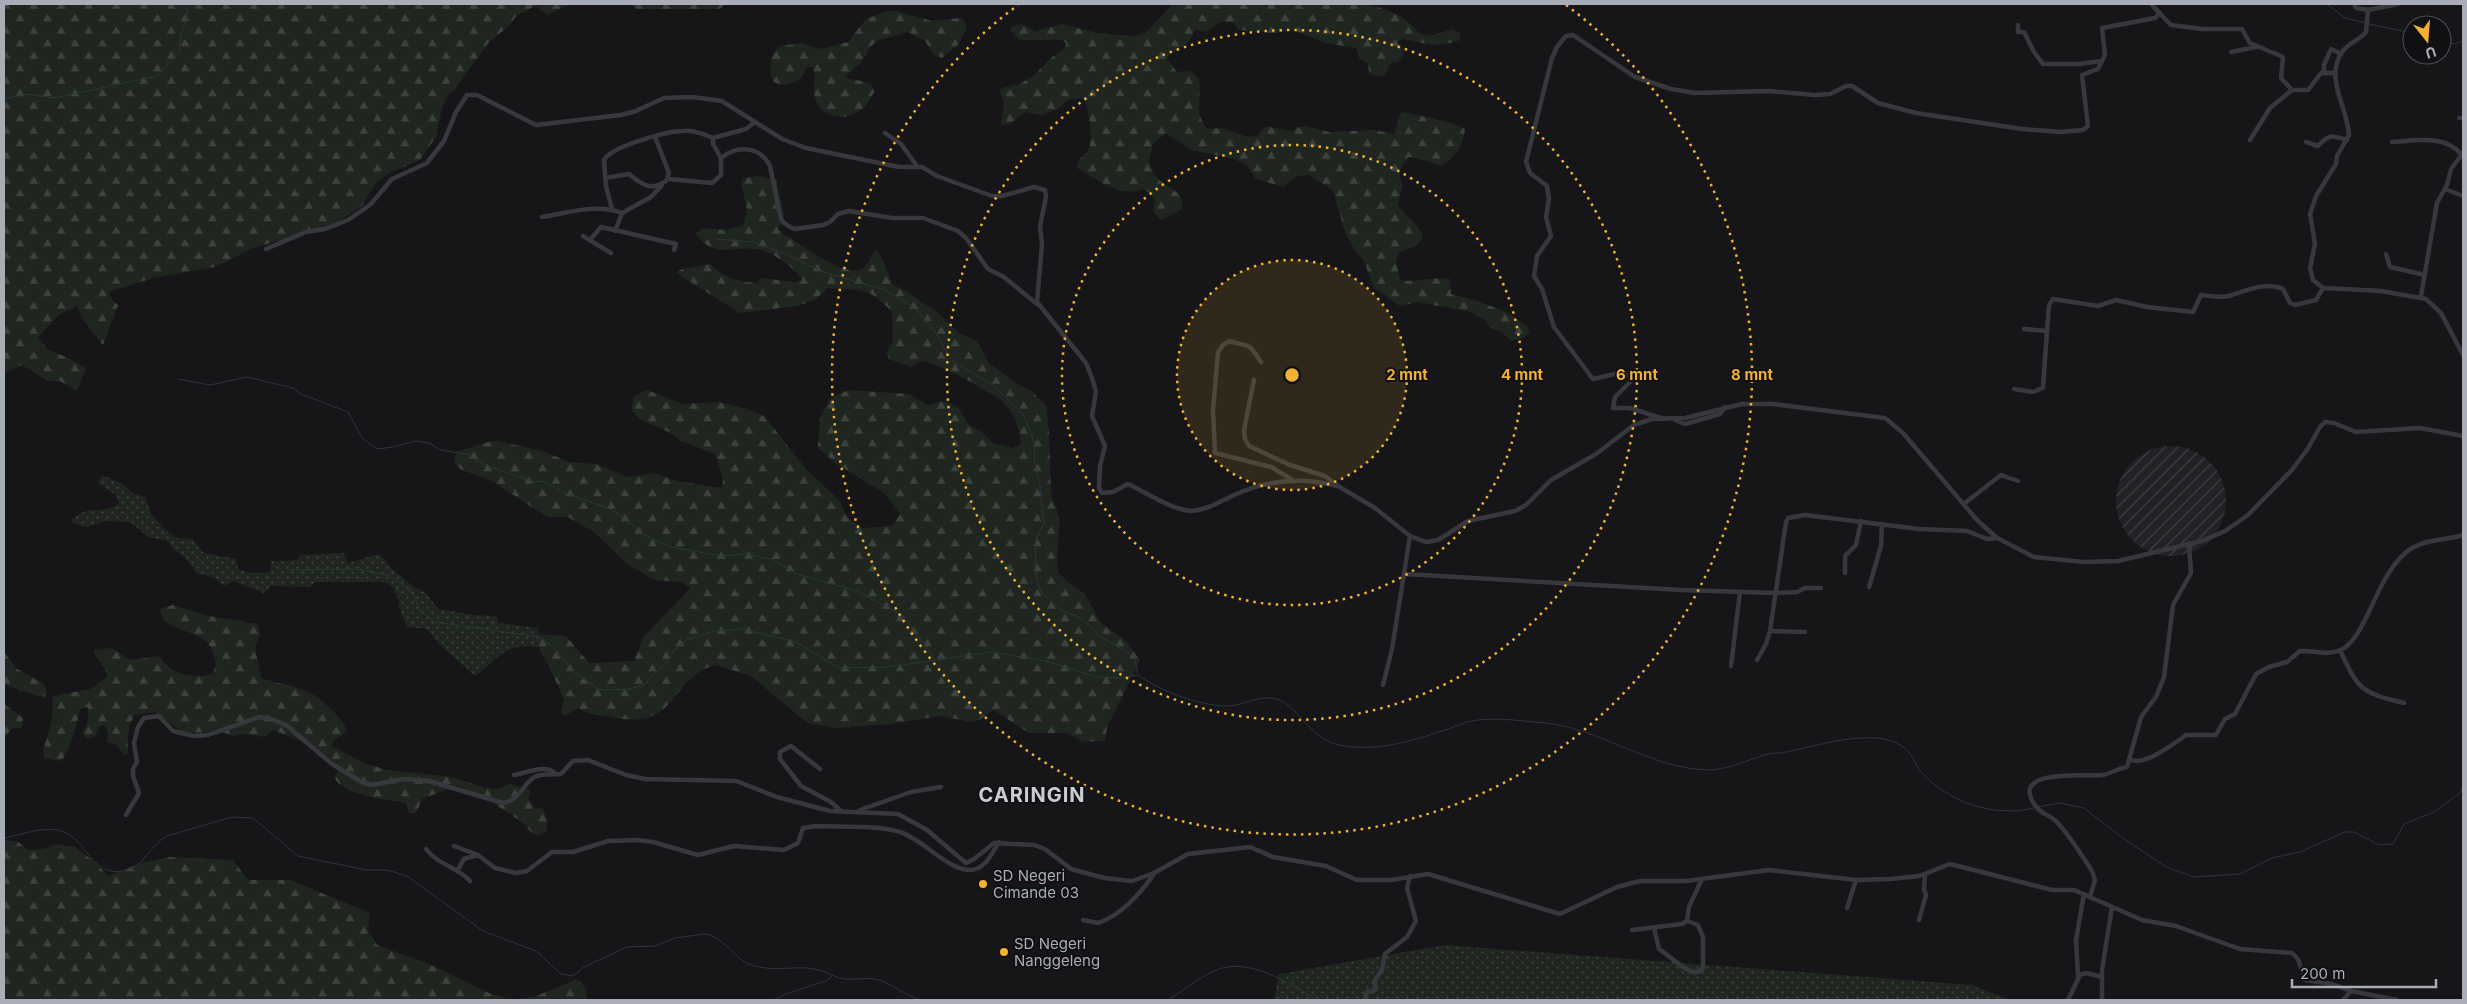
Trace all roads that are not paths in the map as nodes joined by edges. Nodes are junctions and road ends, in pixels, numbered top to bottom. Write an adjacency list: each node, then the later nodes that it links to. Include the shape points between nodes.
1 (2151, 4): 5 (street)
2 (2354, 4): 4 (street)
3 (2398, 4): 4 (street)
4 (2368, 12): 9 (street, via 2364,35)
5 (2160, 13): 7 (street, via 2172,25 2242,30 2247,34 2249,43); 10 (street, via 2154,18 2103,27 2105,52)
6 (2018, 25): 10 (street, via 2018,32 2024,32 2043,64)
7 (2257, 47): 8 (street); 13 (street, via 2283,57 2281,78)
8 (2231, 52)
9 (2341, 54): 11 (street, via 2331,49); 12 (street)
10 (2101, 61): 50 (street, via 2098,69 2082,75 2088,126 2083,130 2061,132 1989,125 1898,109 1878,103 1852,86 1830,94 1815,95 1695,93 1636,77 1573,36 1566,36 1552,58 1526,162 1530,173 1547,186 1549,199 1546,217 1551,236 1537,256 1534,276 1542,289 1554,327 1593,379 1619,373 1630,376 1631,381 1615,397 1613,408 1630,408)
11 (2324, 72): 12 (street); 13 (street, via 2308,90)
12 (2336, 73): 19 (street, via 2349,133)
13 (2292, 90): 18 (street, via 2270,108)
14 (755, 122): 17 (street, via 746,129); 24 (street, via 782,139 806,148 899,167); 36 (street, via 722,101 680,97 657,99 621,115 536,125 477,95 467,95 444,141 427,163 392,179 370,205 348,220 306,232)
15 (885, 133): 24 (street, via 901,144)
16 (655, 137): 17 (street, via 682,130); 25 (street, via 606,157); 26 (street, via 669,173)
17 (713, 138): 23 (street, via 714,148)
18 (2250, 140)
19 (2347, 140): 20 (street, via 2334,136 2325,138 2318,146); 41 (street, via 2316,196 2310,218 2315,244 2310,271 2315,283)
20 (2306, 142)
21 (2392, 142): 22 (street, via 2439,141)
22 (2462, 153): 28 (street)
23 (721, 158): 26 (street, via 721,175 712,183); 43 (street, via 741,148 752,149 767,160 782,221 795,229 823,225 838,214 849,211 892,218 923,218 958,231 988,269 1004,277)
24 (917, 166): 43 (street, via 992,196 1034,187 1045,190 1040,226)
25 (605, 178): 27 (street, via 629,174 650,188); 30 (street)
26 (668, 179): 27 (street)
27 (662, 185): 31 (street, via 652,197)
28 (2445, 190): 29 (street); 40 (street, via 2436,210)
29 (2463, 196)
30 (612, 209): 31 (street); 32 (street)
31 (622, 213): 33 (street)
32 (542, 218)
33 (615, 231): 35 (street, via 601,228); 37 (street, via 673,242)
34 (583, 236): 35 (street)
35 (590, 240): 38 (street)
36 (266, 249)
37 (674, 250)
38 (612, 253)
39 (2386, 254): 40 (street, via 2390,267)
40 (2425, 276): 42 (street)
41 (2323, 288): 42 (street); 45 (street, via 2316,300 2295,305 2290,303 2283,288 2278,287 2252,288 2227,297 2200,295 2193,312 2116,300 2098,306 2053,299)
42 (2420, 296): 46 (street, via 2432,302 2442,313)
43 (1038, 305): 52 (street, via 1086,364 1092,378 1096,392 1092,416 1105,446 1100,466 1099,488 1102,493 1113,492 1128,484 1181,509 1194,510 1214,506 1252,488)
44 (2024, 329): 45 (street)
45 (2047, 330): 49 (street, via 2043,388 2033,392)
46 (2463, 355)
47 (1261, 362): 52 (street, via 1249,344 1229,341 1218,352 1213,410 1215,454 1271,467)
48 (1254, 380): 54 (street, via 1244,430 1247,443 1290,465 1325,476)
49 (2014, 389)
50 (1665, 420): 55 (street, via 1742,404 1773,404 1885,418 1903,433); 59 (street, via 1652,419 1634,425 1596,454 1551,480 1515,511 1468,521 1435,541 1421,541)
51 (2463, 436): 61 (street, via 2420,428 2356,432 2326,422 2291,471 2248,515 2225,532)
52 (1291, 479): 54 (street)
53 (2018, 481): 55 (street, via 2001,475)
54 (1338, 486): 59 (street, via 1367,502)
55 (1964, 503): 60 (street)
56 (1861, 521): 57 (street); 62 (street, via 1856,545 1845,556); 67 (street, via 1805,515 1788,518)
57 (1882, 524): 60 (street, via 1963,531 1987,539); 64 (street, via 1881,546)
58 (2463, 535): 70 (street, via 2421,544 2404,554 2385,577 2354,639)
59 (1410, 536): 63 (street)
60 (1997, 538): 61 (street, via 2034,557 2084,562 2118,561)
61 (2188, 544): 75 (street, via 2190,576 2173,605 2164,677 2156,697 2141,717)
62 (1845, 573)
63 (1404, 574): 66 (street); 73 (street)
64 (1868, 586)
65 (1821, 588): 67 (street)
66 (1740, 592): 67 (street); 72 (street)
67 (1776, 593): 68 (street)
68 (1770, 632): 69 (street); 71 (street)
69 (1804, 632)
70 (2340, 650): 74 (street, via 2362,688 2370,694); 75 (street, via 2324,654 2300,651 2287,662 2263,669 2249,684 2235,714 2225,719 2216,735 2186,735 2151,758 2137,762)
71 (1757, 660)
72 (1731, 666)
73 (1383, 685)
74 (2404, 703)
75 (2130, 759): 95 (street, via 2127,767 2104,774 2070,774 2039,780 2032,790 2037,807 2054,819 2092,871 2094,880)
76 (820, 769): 80 (street, via 791,746 780,752 780,759 801,786)
77 (556, 774): 78 (street, via 540,769); 80 (street, via 565,772 573,761 588,760 636,777 736,781 818,809); 82 (street, via 533,778 514,800 503,803 429,781 404,779 371,785 332,764 286,726 269,718 259,717 208,735 194,736 173,731 162,718 154,716 144,718 138,727 134,743 137,762 133,776 139,793)
78 (514, 775)
79 (941, 787): 81 (street, via 910,792)
80 (841, 810): 81 (street)
81 (859, 811): 83 (street, via 892,813 911,819 966,862 990,844)
82 (126, 815)
83 (999, 842): 86 (street, via 988,860 972,870 954,864 902,833 816,826 803,828 798,843 784,850 734,846 698,855 653,842 608,841 573,852 552,852 533,868 521,873 495,868); 88 (street, via 1045,849 1071,869 1104,878 1132,881)
84 (454, 846): 86 (street)
85 (426, 849): 87 (street)
86 (478, 855): 87 (street, via 464,859)
87 (457, 871): 93 (street)
88 (1154, 873): 90 (street, via 1185,855 1242,847 1257,849 1273,857 1326,866 1357,880); 98 (street, via 1143,891 1120,911 1098,923)
89 (1925, 875): 92 (street); 94 (street, via 1950,864 2047,889); 99 (street, via 1926,895)
90 (1410, 876): 91 (street, via 1428,874 1560,914 1628,884 1651,880); 106 (street, via 1407,888 1416,921 1407,938 1385,954 1382,970 1375,980 1375,990 1366,992)
91 (1702, 880): 92 (street, via 1777,870); 100 (street, via 1689,907)
92 (1856, 880): 97 (street)
93 (470, 881)
94 (2084, 894): 95 (street); 103 (street, via 2076,940)
95 (2090, 896): 96 (street)
96 (2112, 907): 104 (street); 105 (street, via 2142,920 2176,926 2240,949 2292,953 2298,959 2305,980)
97 (1847, 908)
98 (1083, 920)
99 (1919, 920)
100 (1687, 921): 101 (street); 101 (street, via 1698,925 1702,937 1703,968 1698,972 1688,971 1659,949)
101 (1654, 928): 102 (street)
102 (1632, 930)
103 (2078, 976): 104 (street, via 2084,973); 107 (street)
104 (2102, 977): 108 (street)
105 (2351, 991): 109 (street); 110 (street)
106 (1364, 1000)
107 (2068, 1000)
108 (2102, 1000)
109 (2342, 1000)
110 (2397, 1000)

